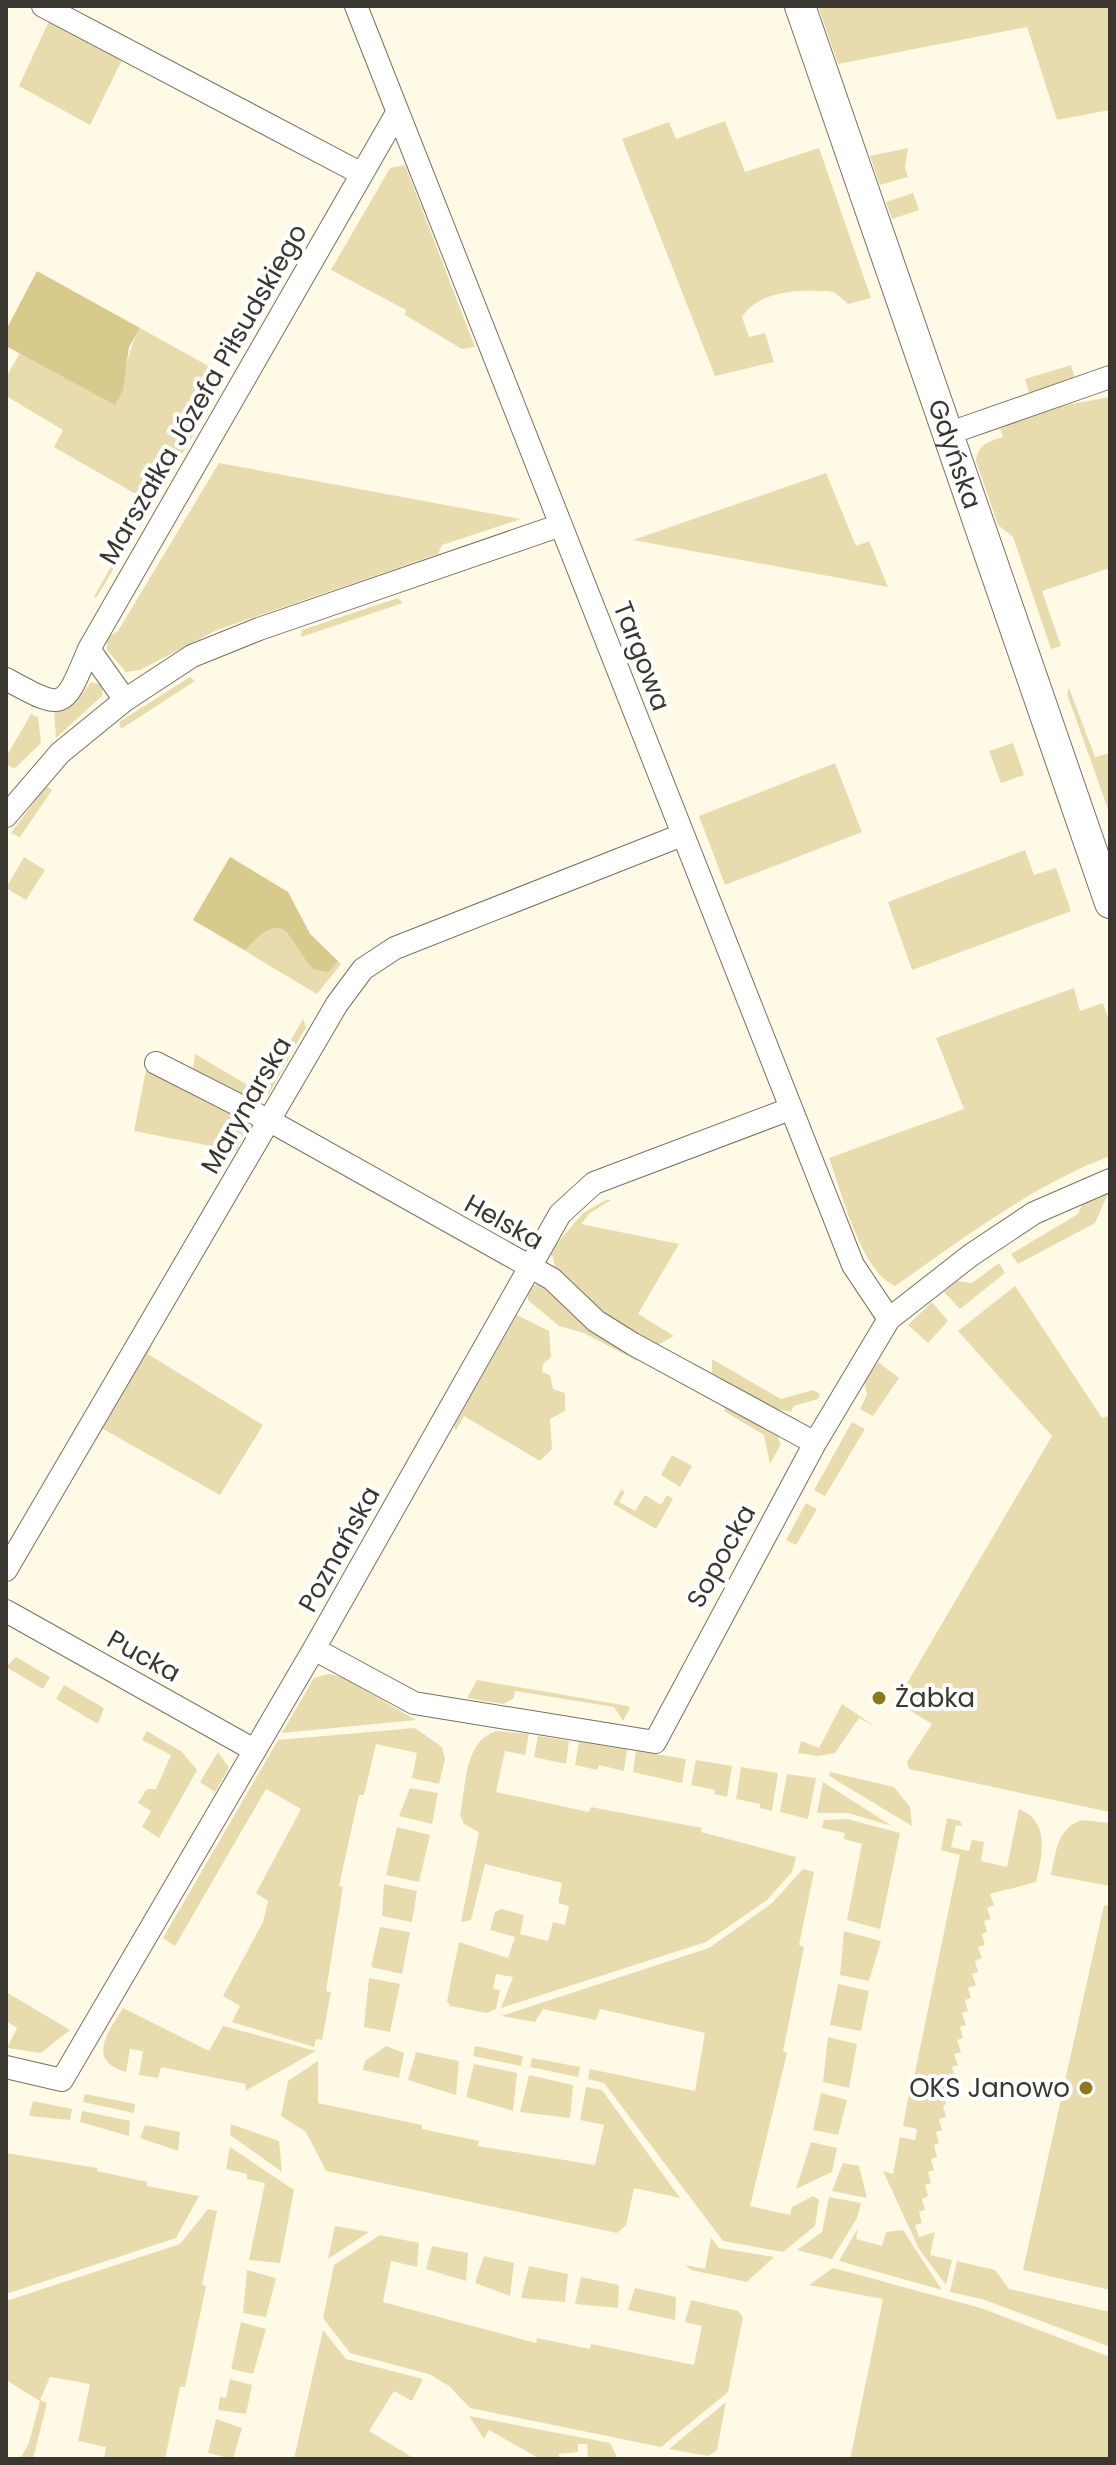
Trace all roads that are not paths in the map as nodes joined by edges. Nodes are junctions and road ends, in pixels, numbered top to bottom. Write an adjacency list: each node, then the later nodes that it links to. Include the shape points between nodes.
1 (43, 6): 5 (street)
2 (356, 6): 4 (street, Targowa)
3 (800, 6): 7 (street, Gdyńska)
4 (397, 113): 5 (street, Marszałka Józefa Piłsudskiego); 8 (street, Targowa)
5 (362, 174): 9 (street, Marszałka Józefa Piłsudskiego)
6 (1110, 377): 7 (street)
7 (947, 434): 14 (street, Gdyńska)
8 (561, 525): 11 (street, via 259,629 192,656); 13 (street, Targowa)
9 (89, 649): 10 (street, Marszałka Józefa Piłsudskiego, via 70,692 59,701 49,702); 11 (street)
10 (6, 679)
11 (125, 700): 12 (street, via 60,753)
12 (6, 816)
13 (682, 835): 16 (street, Targowa); 17 (street, Marynarska, via 395,948 363,969)
14 (1110, 903)
15 (156, 1063): 17 (street, Helska)
16 (790, 1109): 19 (street, Poznańska, via 594,1183 560,1214); 20 (street, Targowa, via 853,1265)
17 (270, 1121): 19 (street, Helska); 22 (street, Marynarska)
18 (1110, 1180): 20 (street, Sopocka, via 1034,1213)
19 (528, 1268): 21 (street, Helska, via 552,1279 596,1321 633,1344); 24 (street, Poznańska)
20 (889, 1319): 21 (street, Sopocka)
21 (815, 1443): 24 (street, Sopocka, via 655,1742 414,1703)
22 (6, 1570)
23 (6, 1611): 25 (street, Pucka)
24 (314, 1649): 25 (street, Poznańska)
25 (254, 1750): 26 (street, Poznańska, via 62,2080)
26 (6, 2067)

